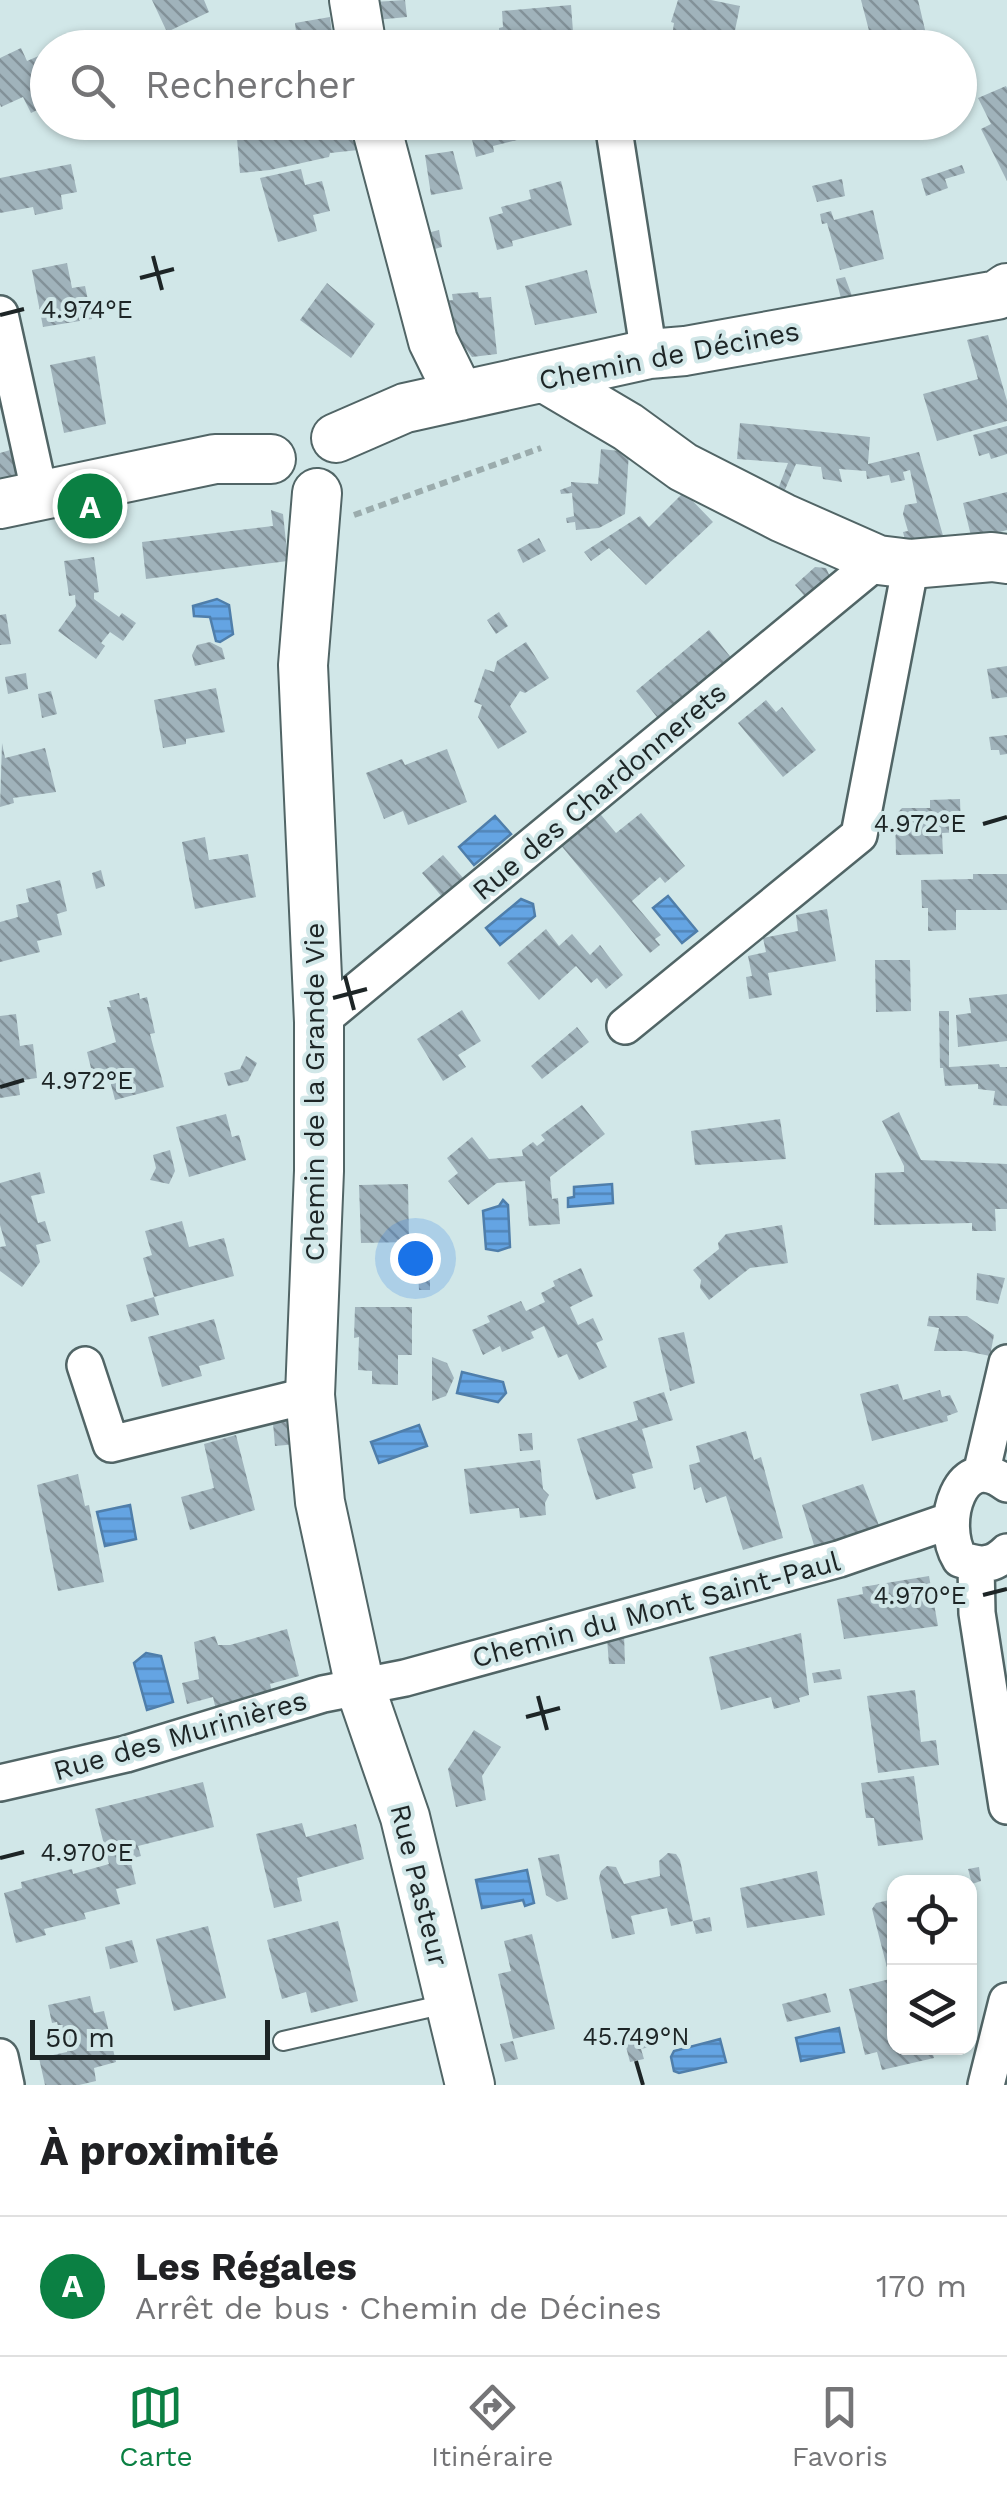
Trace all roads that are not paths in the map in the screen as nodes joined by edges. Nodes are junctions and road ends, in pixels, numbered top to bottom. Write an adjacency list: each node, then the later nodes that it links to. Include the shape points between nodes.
1 (354, 0): 2 (street)
2 (359, 30)
3 (380, 140): 9 (street, via 433,341)
4 (616, 140): 7 (street)
5 (1004, 305): 7 (street, Chemin de Décines)
6 (0, 314): 13 (street)
7 (667, 352): 8 (street, Chemin de Décines); 10 (street)
8 (546, 378): 9 (street, Chemin de Décines); 10 (street)
9 (460, 396): 11 (street, Chemin de Décines, via 406,408)
10 (628, 427): 16 (street, via 683,467 782,518)
11 (336, 438): 12 (street, via 318,425 296,425 278,438); 14 (street, via 340,470)
12 (271, 459): 13 (street, via 214,459); 14 (street, via 278,479)
13 (20, 500)
14 (316, 510): 17 (street, Chemin de la Grande Vie, via 303,665)
15 (1007, 559): 16 (street)
16 (894, 562): 17 (street, Rue des Chardonnerets); 18 (street, via 859,835)
17 (319, 1022): 21 (street, Chemin de la Grande Vie)
18 (625, 1026)
19 (1007, 1363): 22 (street)
20 (85, 1365): 21 (street, via 112,1444)
21 (310, 1395): 25 (street, Chemin de la Grande Vie, via 320,1502)
22 (994, 1479): 23 (street, via 962,1486)
23 (949, 1521): 24 (street, via 960,1559); 25 (street, Chemin du Mont Saint-Paul, via 840,1559)
24 (992, 1558): 27 (street, via 977,1613)
25 (360, 1688): 26 (street, Rue des Murinières); 29 (street, Rue Pasteur, via 405,1816)
26 (0, 1783)
27 (1007, 1806)
28 (1007, 2001): 34 (street)
29 (450, 2002): 30 (lane); 33 (street, Rue Pasteur)
30 (282, 2041)
31 (0, 2056): 32 (street)
32 (6, 2085)
33 (470, 2085)
34 (986, 2085)

